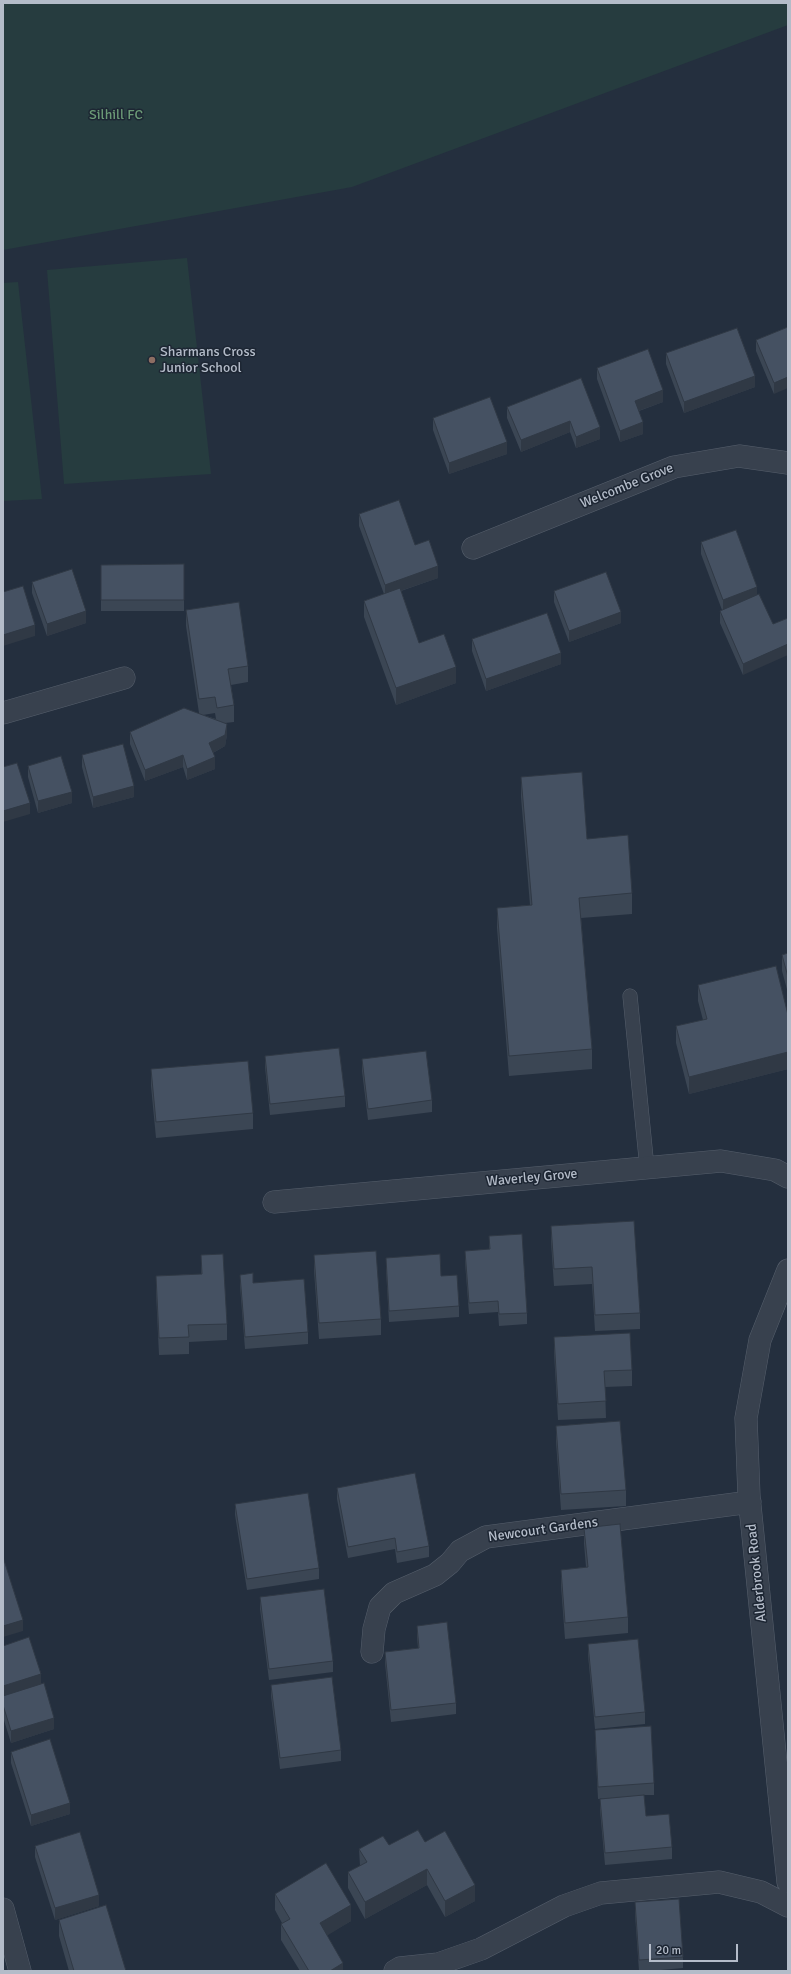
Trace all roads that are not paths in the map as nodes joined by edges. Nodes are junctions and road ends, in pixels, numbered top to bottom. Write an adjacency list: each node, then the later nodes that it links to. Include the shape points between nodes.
1 (788, 463): 2 (street, Welcombe Grove, via 739,456 674,466)
2 (473, 548)
3 (124, 678): 4 (street)
4 (3, 713)
5 (630, 996): 6 (lane)
6 (647, 1168): 7 (street, Waverley Grove, via 721,1161 775,1170); 8 (street, Waverley Grove)
7 (788, 1177)
8 (274, 1202)
9 (788, 1270): 10 (street, Alderbrook Road, via 760,1340 746,1418)
10 (750, 1502): 11 (street, Newcourt Gardens, via 486,1537 460,1551 435,1575 394,1593 380,1607 374,1629); 12 (street, Alderbrook Road)
11 (372, 1652)
12 (788, 1882)
13 (788, 1906): 16 (street, via 760,1892 719,1882 601,1893 564,1906 481,1949 438,1964 400,1968)
14 (3, 1909): 15 (street)
15 (20, 1971)
16 (395, 1971)

